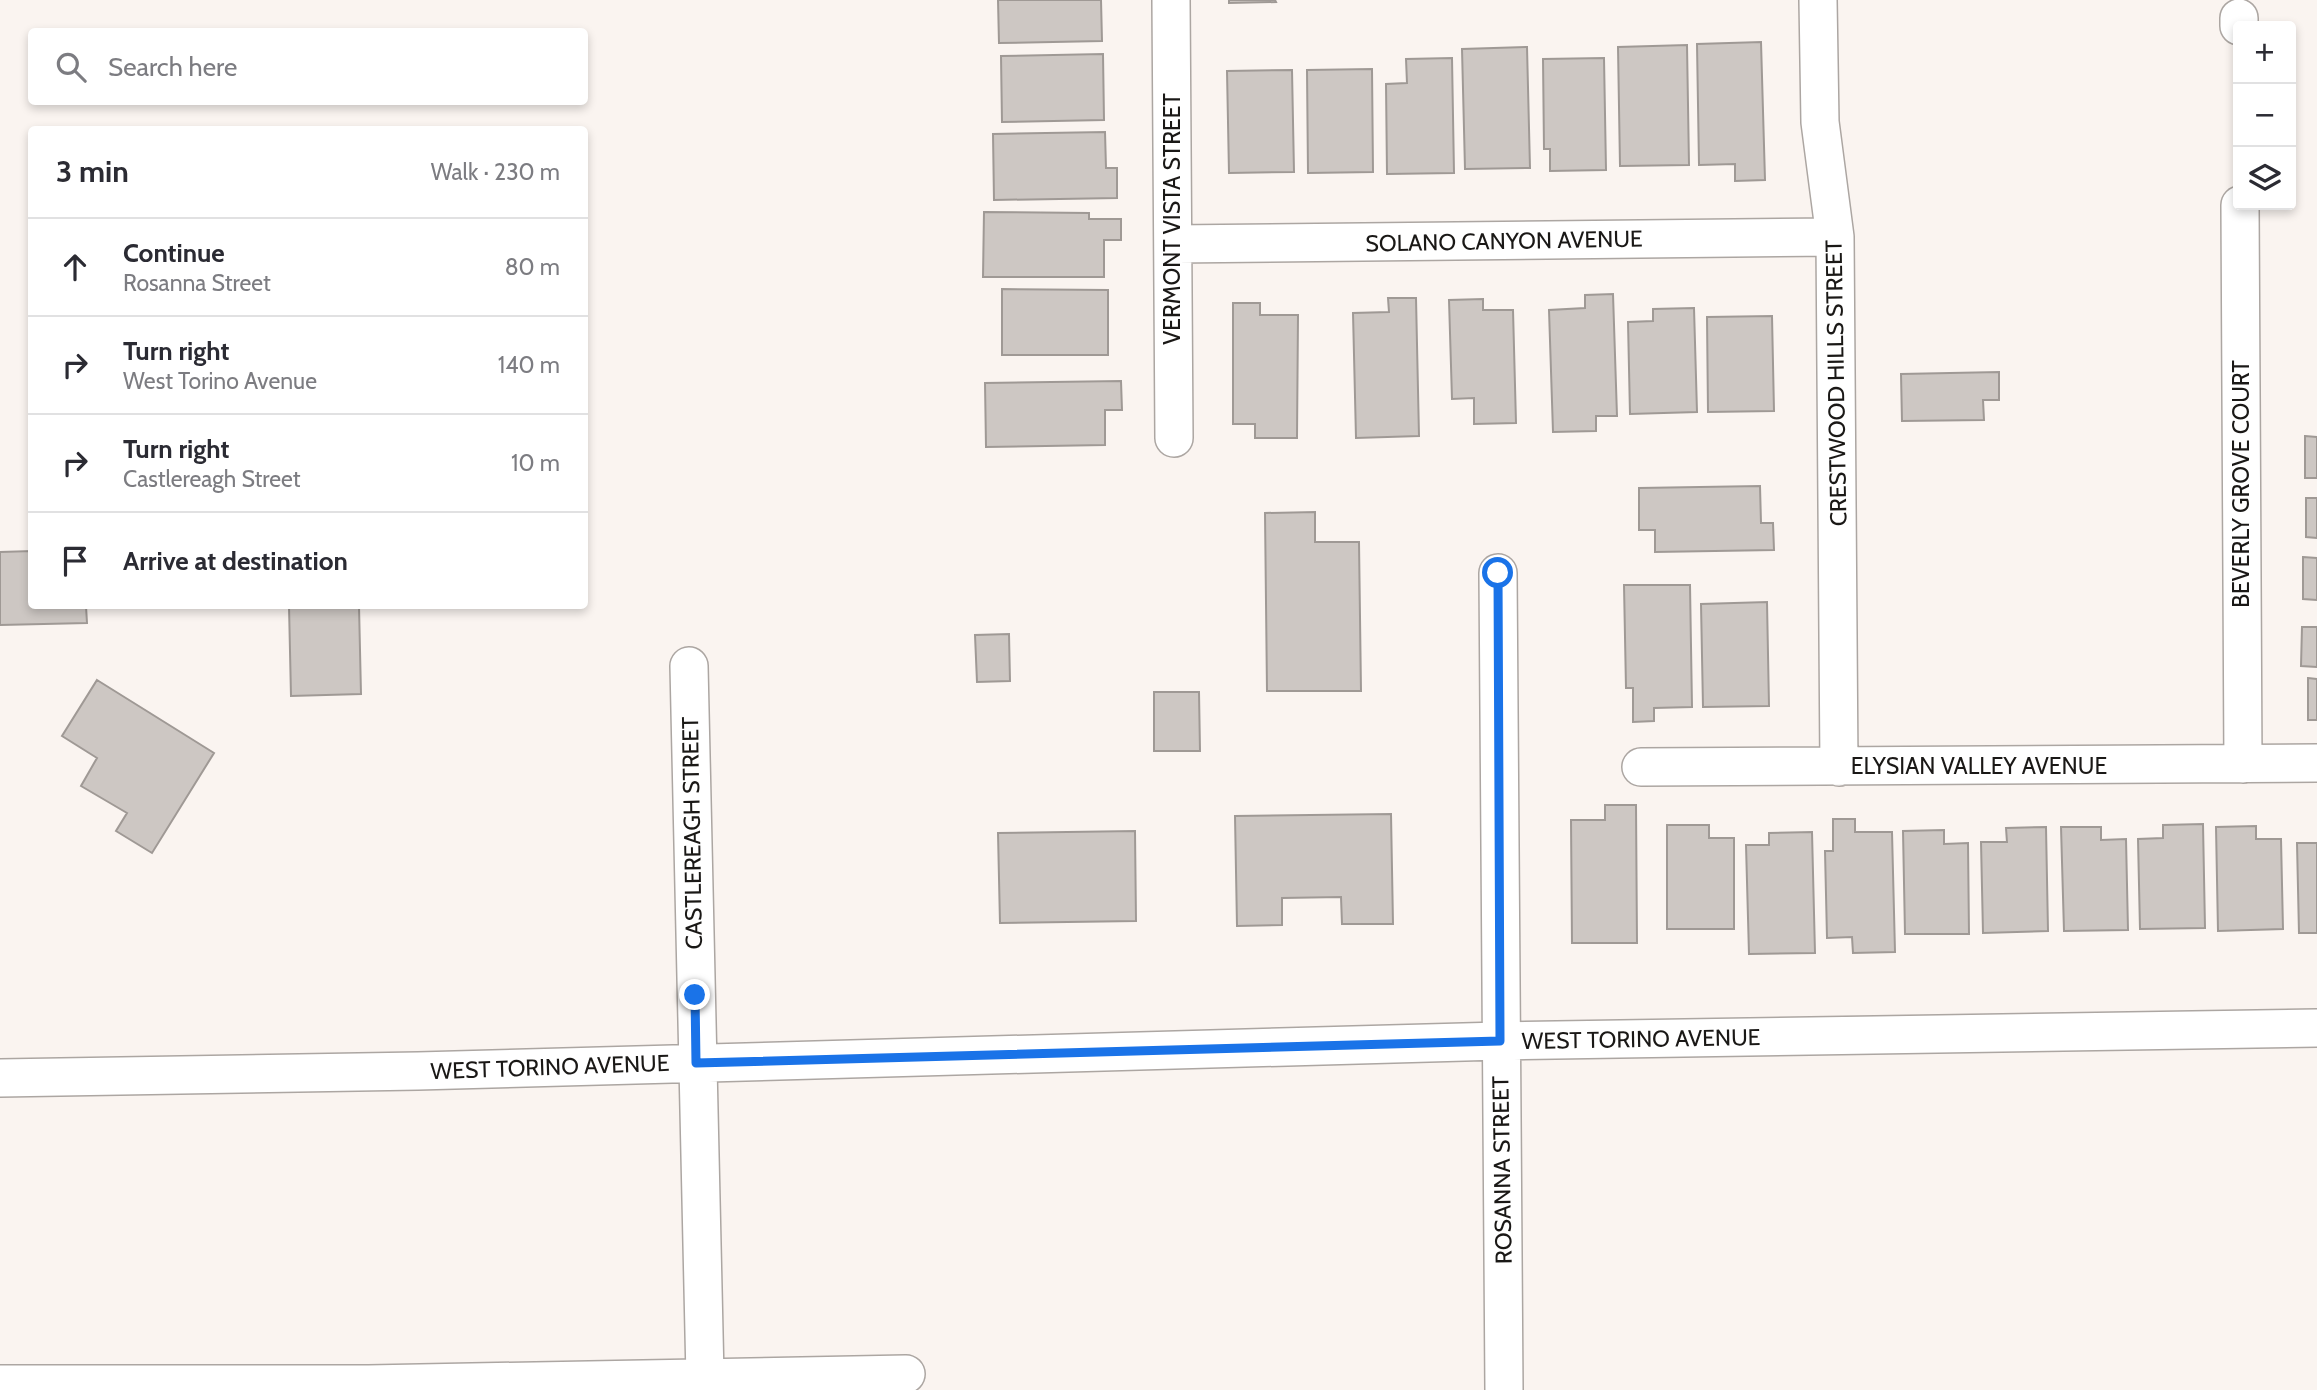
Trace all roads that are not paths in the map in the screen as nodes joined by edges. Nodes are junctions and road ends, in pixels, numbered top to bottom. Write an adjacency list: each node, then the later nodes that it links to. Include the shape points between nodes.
1 (1171, 0): 5 (street, VERMONT VISTA STREET)
2 (1818, 0): 4 (street, CRESTWOOD HILLS STREET, via 1820,121)
3 (2240, 210): 9 (street, BEVERLY GROVE COURT)
4 (1835, 237): 5 (street, SOLANO CANYON AVENUE); 11 (street, CRESTWOOD HILLS STREET)
5 (1173, 244): 6 (street, VERMONT VISTA STREET)
6 (1174, 438)
7 (1498, 573): 14 (street, ROSANNA STREET)
8 (689, 666): 15 (street, CASTLEREAGH STREET)
9 (2243, 764): 10 (street, ELYSIAN VALLEY AVENUE); 11 (street, ELYSIAN VALLEY AVENUE)
10 (2317, 764)
11 (1839, 766): 12 (street, ELYSIAN VALLEY AVENUE)
12 (1642, 767)
13 (2317, 1028): 14 (street, WEST TORINO AVENUE)
14 (1500, 1041): 15 (street, WEST TORINO AVENUE); 21 (street, ROSANNA STREET)
15 (696, 1063): 16 (street, WEST TORINO AVENUE); 18 (street, CASTLEREAGH STREET)
16 (0, 1078)
17 (906, 1374): 18 (street)
18 (705, 1377): 20 (street)
19 (0, 1384): 20 (street)
20 (227, 1387)
21 (1504, 1390)

